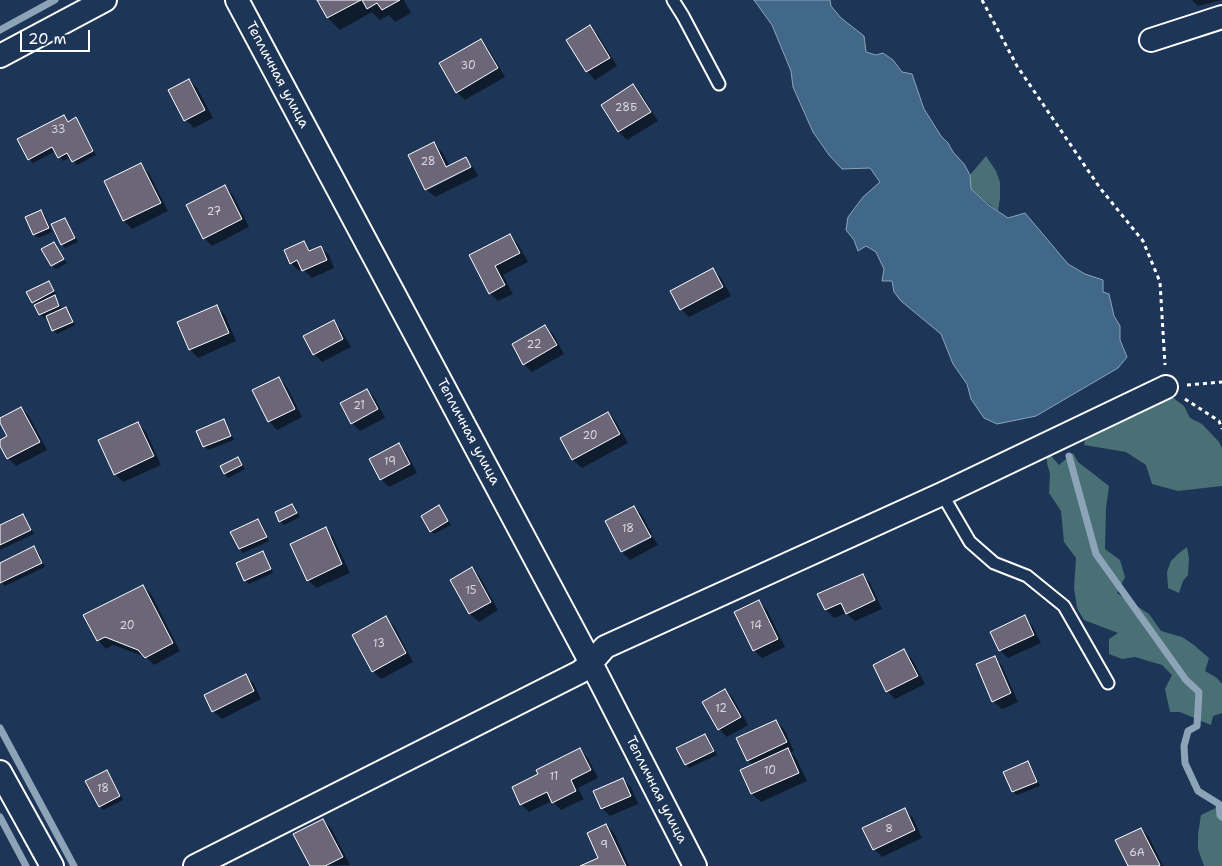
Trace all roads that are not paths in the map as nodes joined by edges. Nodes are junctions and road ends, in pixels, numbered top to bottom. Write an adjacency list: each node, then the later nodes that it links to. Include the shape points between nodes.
1 (105, 0): 6 (street)
2 (237, 0): 10 (street, Тепличная улица)
3 (673, 0): 7 (lane)
4 (1222, 17): 5 (street)
5 (1151, 40)
6 (0, 56)
7 (719, 84)
8 (1166, 386): 9 (street)
9 (942, 494): 10 (street, via 605,648); 11 (lane, via 970,542 994,563 1027,576 1064,606)
10 (591, 663): 14 (street, via 580,672); 15 (street, Тепличная улица)
11 (1108, 683)
12 (0, 772): 13 (street)
13 (52, 866)
14 (195, 866)
15 (695, 866)

